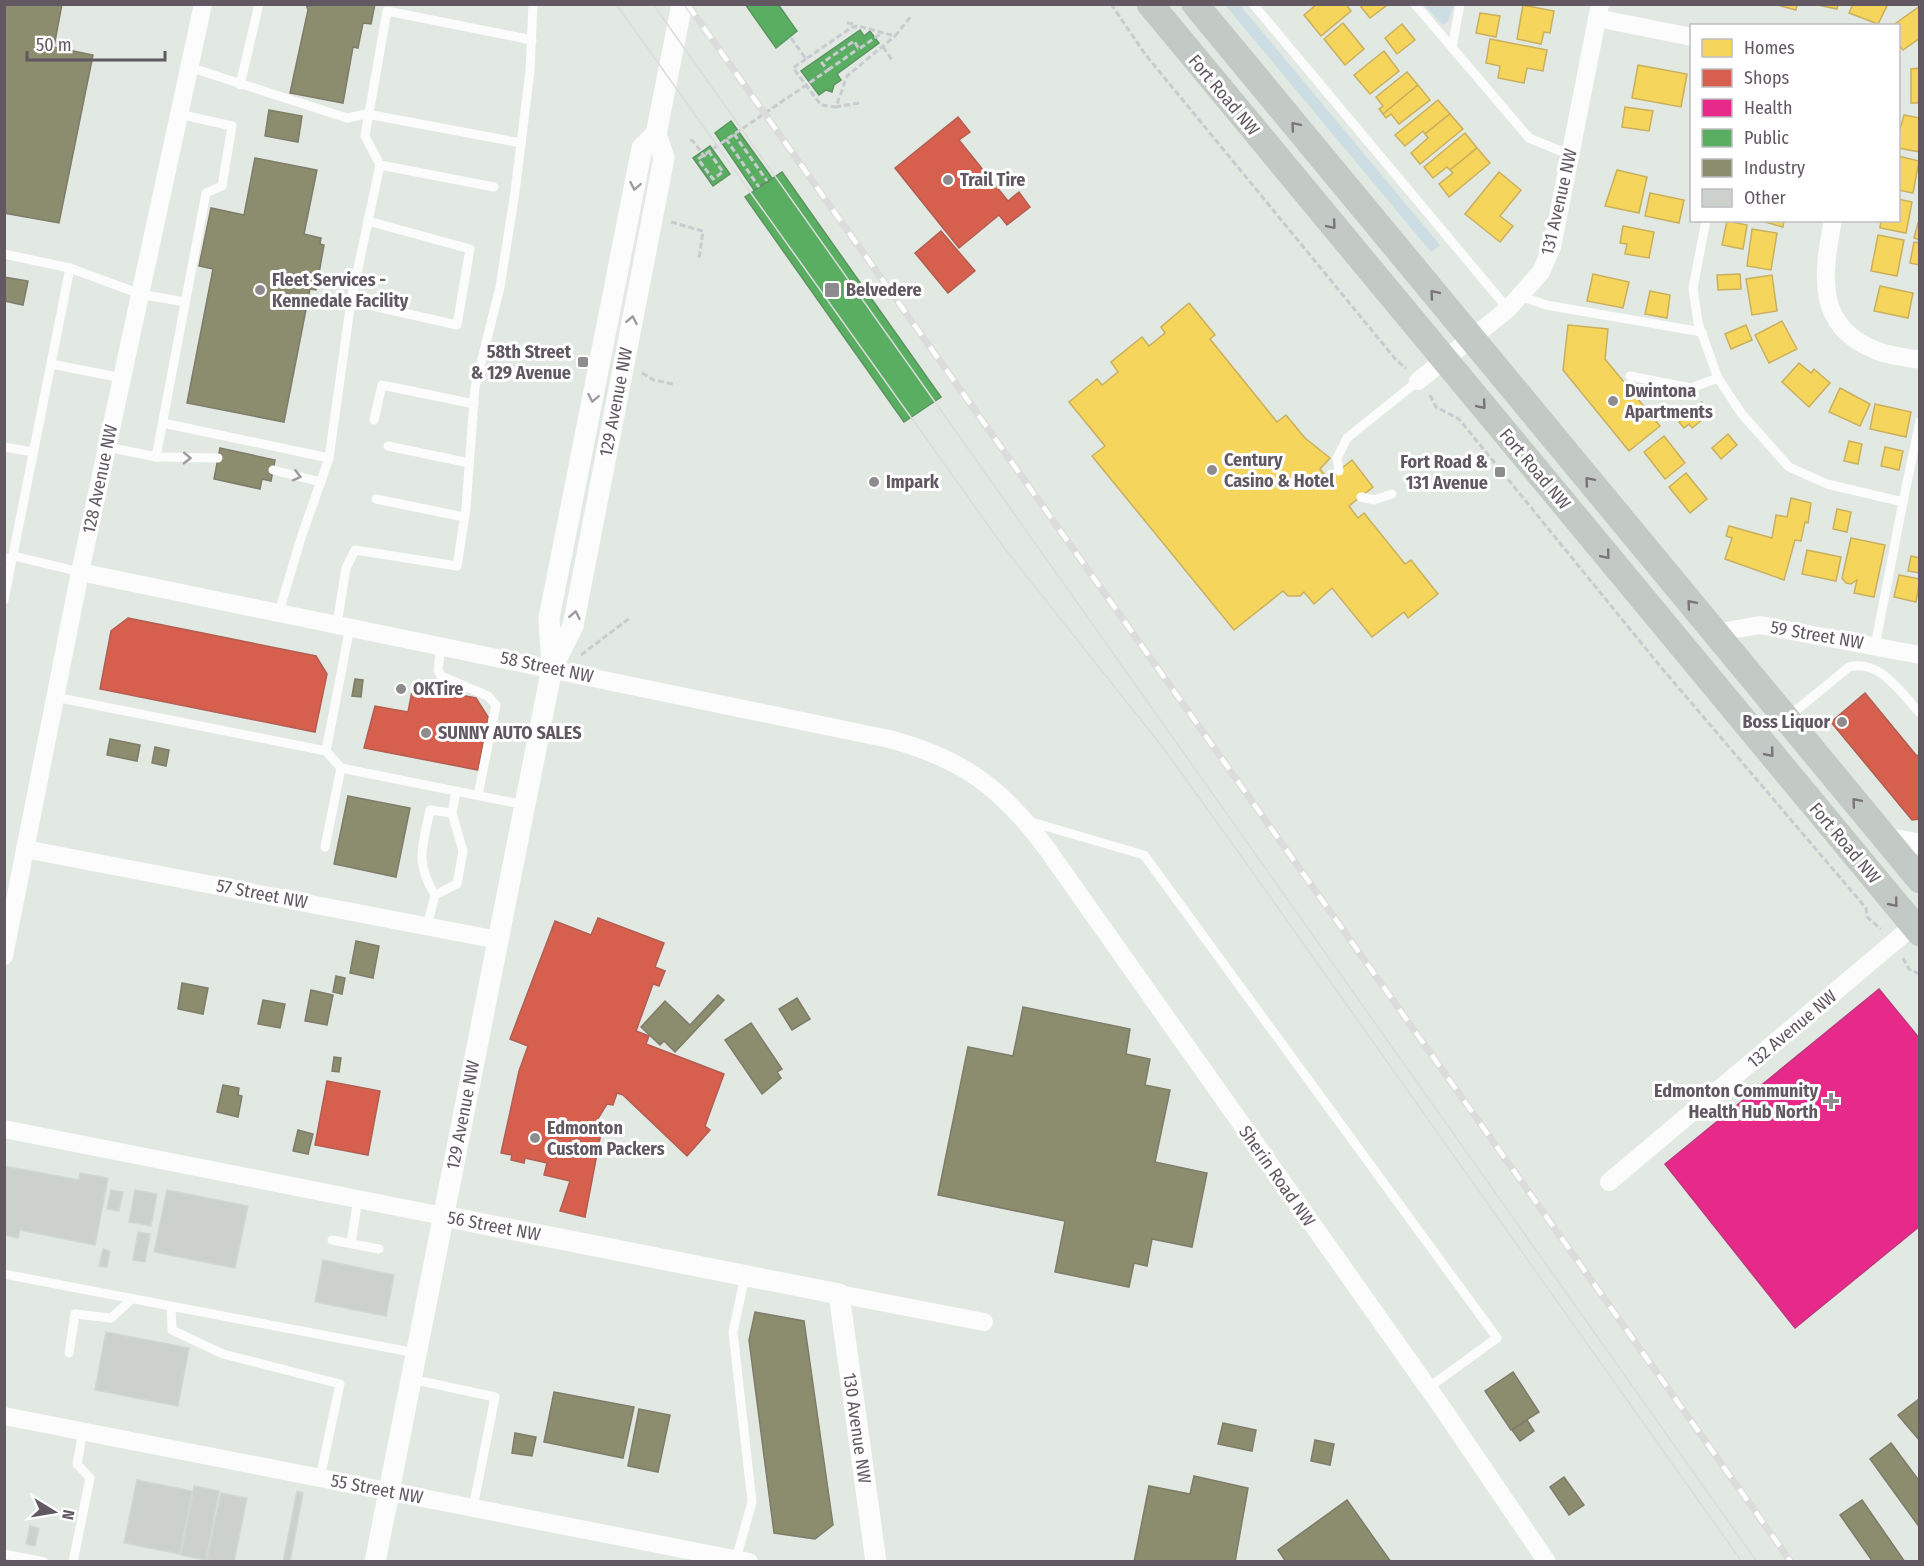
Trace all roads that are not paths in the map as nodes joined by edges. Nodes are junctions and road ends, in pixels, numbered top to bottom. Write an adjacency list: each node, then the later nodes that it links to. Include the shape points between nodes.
1 (203, 4): 14 (street, 128 Avenue NW)
2 (259, 4): 15 (lane)
3 (533, 4): 12 (lane)
4 (682, 4): 69 (street, 129 Avenue NW, via 656,134 664,158 662,170 573,626)
5 (1149, 4): 33 (main road, Fort Road NW, one-way to 33)
6 (1195, 4): 32 (main road, Fort Road NW, one-way to 6)
7 (1253, 4): 30 (lane)
8 (1415, 4): 13 (lane)
9 (1460, 4): 13 (lane)
10 (1598, 11): 11 (street); 19 (street, 131 Avenue NW)
11 (1690, 36)
12 (532, 40): 17 (lane, via 387,11); 18 (lane)
13 (1452, 48): 19 (lane, via 1529,138)
14 (189, 68): 15 (lane); 16 (street, 128 Avenue NW)
15 (240, 85): 17 (lane, via 348,118)
16 (179, 114): 27 (street, 128 Avenue NW); 29 (lane, via 232,126 222,186 206,193)
17 (367, 114): 18 (lane); 20 (lane, via 365,136)
18 (521, 143): 40 (lane, via 500,286)
19 (1570, 154): 30 (street, 131 Avenue NW, via 1552,247 1541,272)
20 (380, 165): 21 (lane); 22 (lane)
21 (494, 187)
22 (368, 221): 28 (lane); 28 (lane, via 470,249 457,325)
23 (1706, 222): 31 (lane, via 1693,288)
24 (1833, 222): 34 (street, via 1824,266 1826,294 1836,321 1849,335 1875,350)
25 (4, 254): 26 (lane)
26 (70, 268): 27 (lane); 35 (lane)
27 (140, 294): 29 (lane); 37 (street, 128 Avenue NW)
28 (351, 301): 50 (lane)
29 (186, 302): 43 (lane)
30 (1514, 302): 31 (lane); 32 (street, 131 Avenue NW)
31 (1701, 332): 38 (lane)
32 (1471, 339): 33 (street, 131 Avenue NW); 65 (main road, Fort Road NW, one-way to 32)
33 (1444, 360): 39 (street, 131 Avenue NW); 88 (main road, Fort Road NW, one-way to 88)
34 (1920, 360)
35 (51, 364): 37 (lane); 47 (lane)
36 (1630, 376): 38 (lane, via 1691,388)
37 (122, 378): 46 (street, 128 Avenue NW)
38 (1718, 378): 58 (lane, via 1741,413 1789,467 1827,484)
39 (1424, 387): 53 (lane, via 1347,438 1337,458)
40 (474, 404): 41 (lane, via 382,385); 51 (lane)
41 (374, 420)
42 (1920, 421): 58 (lane)
43 (163, 423): 48 (lane); 50 (lane)
44 (388, 446): 51 (lane)
45 (4, 447): 47 (lane)
46 (108, 447): 48 (lane); 61 (street, 128 Avenue NW)
47 (33, 452): 60 (lane)
48 (156, 457): 49 (lane, one-way to 49)
49 (218, 458)
50 (329, 458): 54 (lane)
51 (469, 463): 59 (lane)
52 (273, 470): 54 (lane, one-way to 54)
53 (1339, 471)
54 (321, 482): 63 (lane)
55 (1392, 494): 56 (lane, via 1374,500)
56 (1361, 497)
57 (376, 499): 59 (lane)
58 (1903, 502): 67 (lane)
59 (464, 517): 64 (lane, via 457,566 355,550 346,568)
60 (9, 558): 61 (lane); 62 (lane)
61 (80, 572): 63 (street, 58 Street NW); 70 (street, 128 Avenue NW)
62 (4, 600)
63 (279, 612): 64 (street, 58 Street NW)
64 (344, 626): 66 (street, 58 Street NW); 73 (lane)
65 (1715, 633): 67 (street, 59 Street NW, via 1760,625); 72 (main road, Fort Road NW)
66 (441, 646): 69 (street, 58 Street NW); 76 (lane, via 441,676 488,696 496,705)
67 (1875, 646): 68 (street, 59 Street NW)
68 (1920, 655)
69 (552, 668): 77 (street, 58 Street NW, via 911,745 952,761); 78 (street, 129 Avenue NW)
70 (55, 697): 73 (lane); 84 (street, 128 Avenue NW)
71 (1920, 713): 72 (lane, via 1880,671 1855,665)
72 (1786, 719): 81 (main road, Fort Road NW, one-way to 72)
73 (326, 751): 74 (lane)
74 (341, 768): 75 (lane); 83 (lane)
75 (456, 791): 76 (lane); 79 (lane)
76 (478, 795): 78 (lane)
77 (1002, 795): 80 (street, Sherin Road NW)
78 (525, 805): 89 (street, 129 Avenue NW)
79 (452, 813): 86 (lane, via 463,851 457,884); 86 (lane, via 430,810 421,858 423,875)
80 (1026, 820): 107 (street, Sherin Road NW); 107 (lane, via 1144,855 1497,1338)
81 (1886, 838): 82 (street); 85 (main road, Fort Road NW)
82 (1920, 844)
83 (325, 848)
84 (25, 849): 87 (street, 57 Street NW); 90 (street, 128 Avenue NW)
85 (1920, 880)
86 (435, 895): 87 (lane)
87 (427, 926): 89 (street, 57 Street NW)
88 (1917, 927): 92 (street, 132 Avenue NW)
89 (498, 940): 94 (street, 129 Avenue NW)
90 (4, 956)
91 (4, 1129): 93 (street, 56 Street NW)
92 (1609, 1182)
93 (358, 1199): 94 (street, 56 Street NW); 96 (lane)
94 (443, 1216): 99 (street, 56 Street NW); 105 (street, 129 Avenue NW)
95 (332, 1240): 96 (lane)
96 (351, 1244): 97 (lane)
97 (379, 1249)
98 (4, 1274): 101 (lane)
99 (745, 1276): 100 (street, 56 Street NW); 114 (lane, via 733,1332 752,1502)
100 (839, 1294): 103 (street, 56 Street NW); 118 (street, 130 Avenue NW)
101 (132, 1299): 102 (lane); 104 (lane, via 111,1318 75,1314)
102 (171, 1306): 105 (lane); 110 (lane, via 172,1330 223,1354 340,1384)
103 (984, 1322)
104 (69, 1353)
105 (416, 1353): 106 (street, 129 Avenue NW)
106 (411, 1379): 111 (street, 129 Avenue NW); 112 (lane, via 495,1397)
107 (1428, 1388): 119 (street, Sherin Road NW)
108 (4, 1416): 109 (street, 55 Street NW)
109 (83, 1431): 110 (street, 55 Street NW); 116 (lane, via 76,1464 90,1478)
110 (320, 1478): 111 (street, 55 Street NW)
111 (388, 1491): 112 (street, 55 Street NW); 117 (street, 129 Avenue NW)
112 (473, 1508): 114 (street, 55 Street NW)
113 (4, 1554): 115 (lane)
114 (742, 1560)
115 (44, 1562)
116 (73, 1562)
117 (375, 1562)
118 (876, 1562)
119 (1546, 1562)

